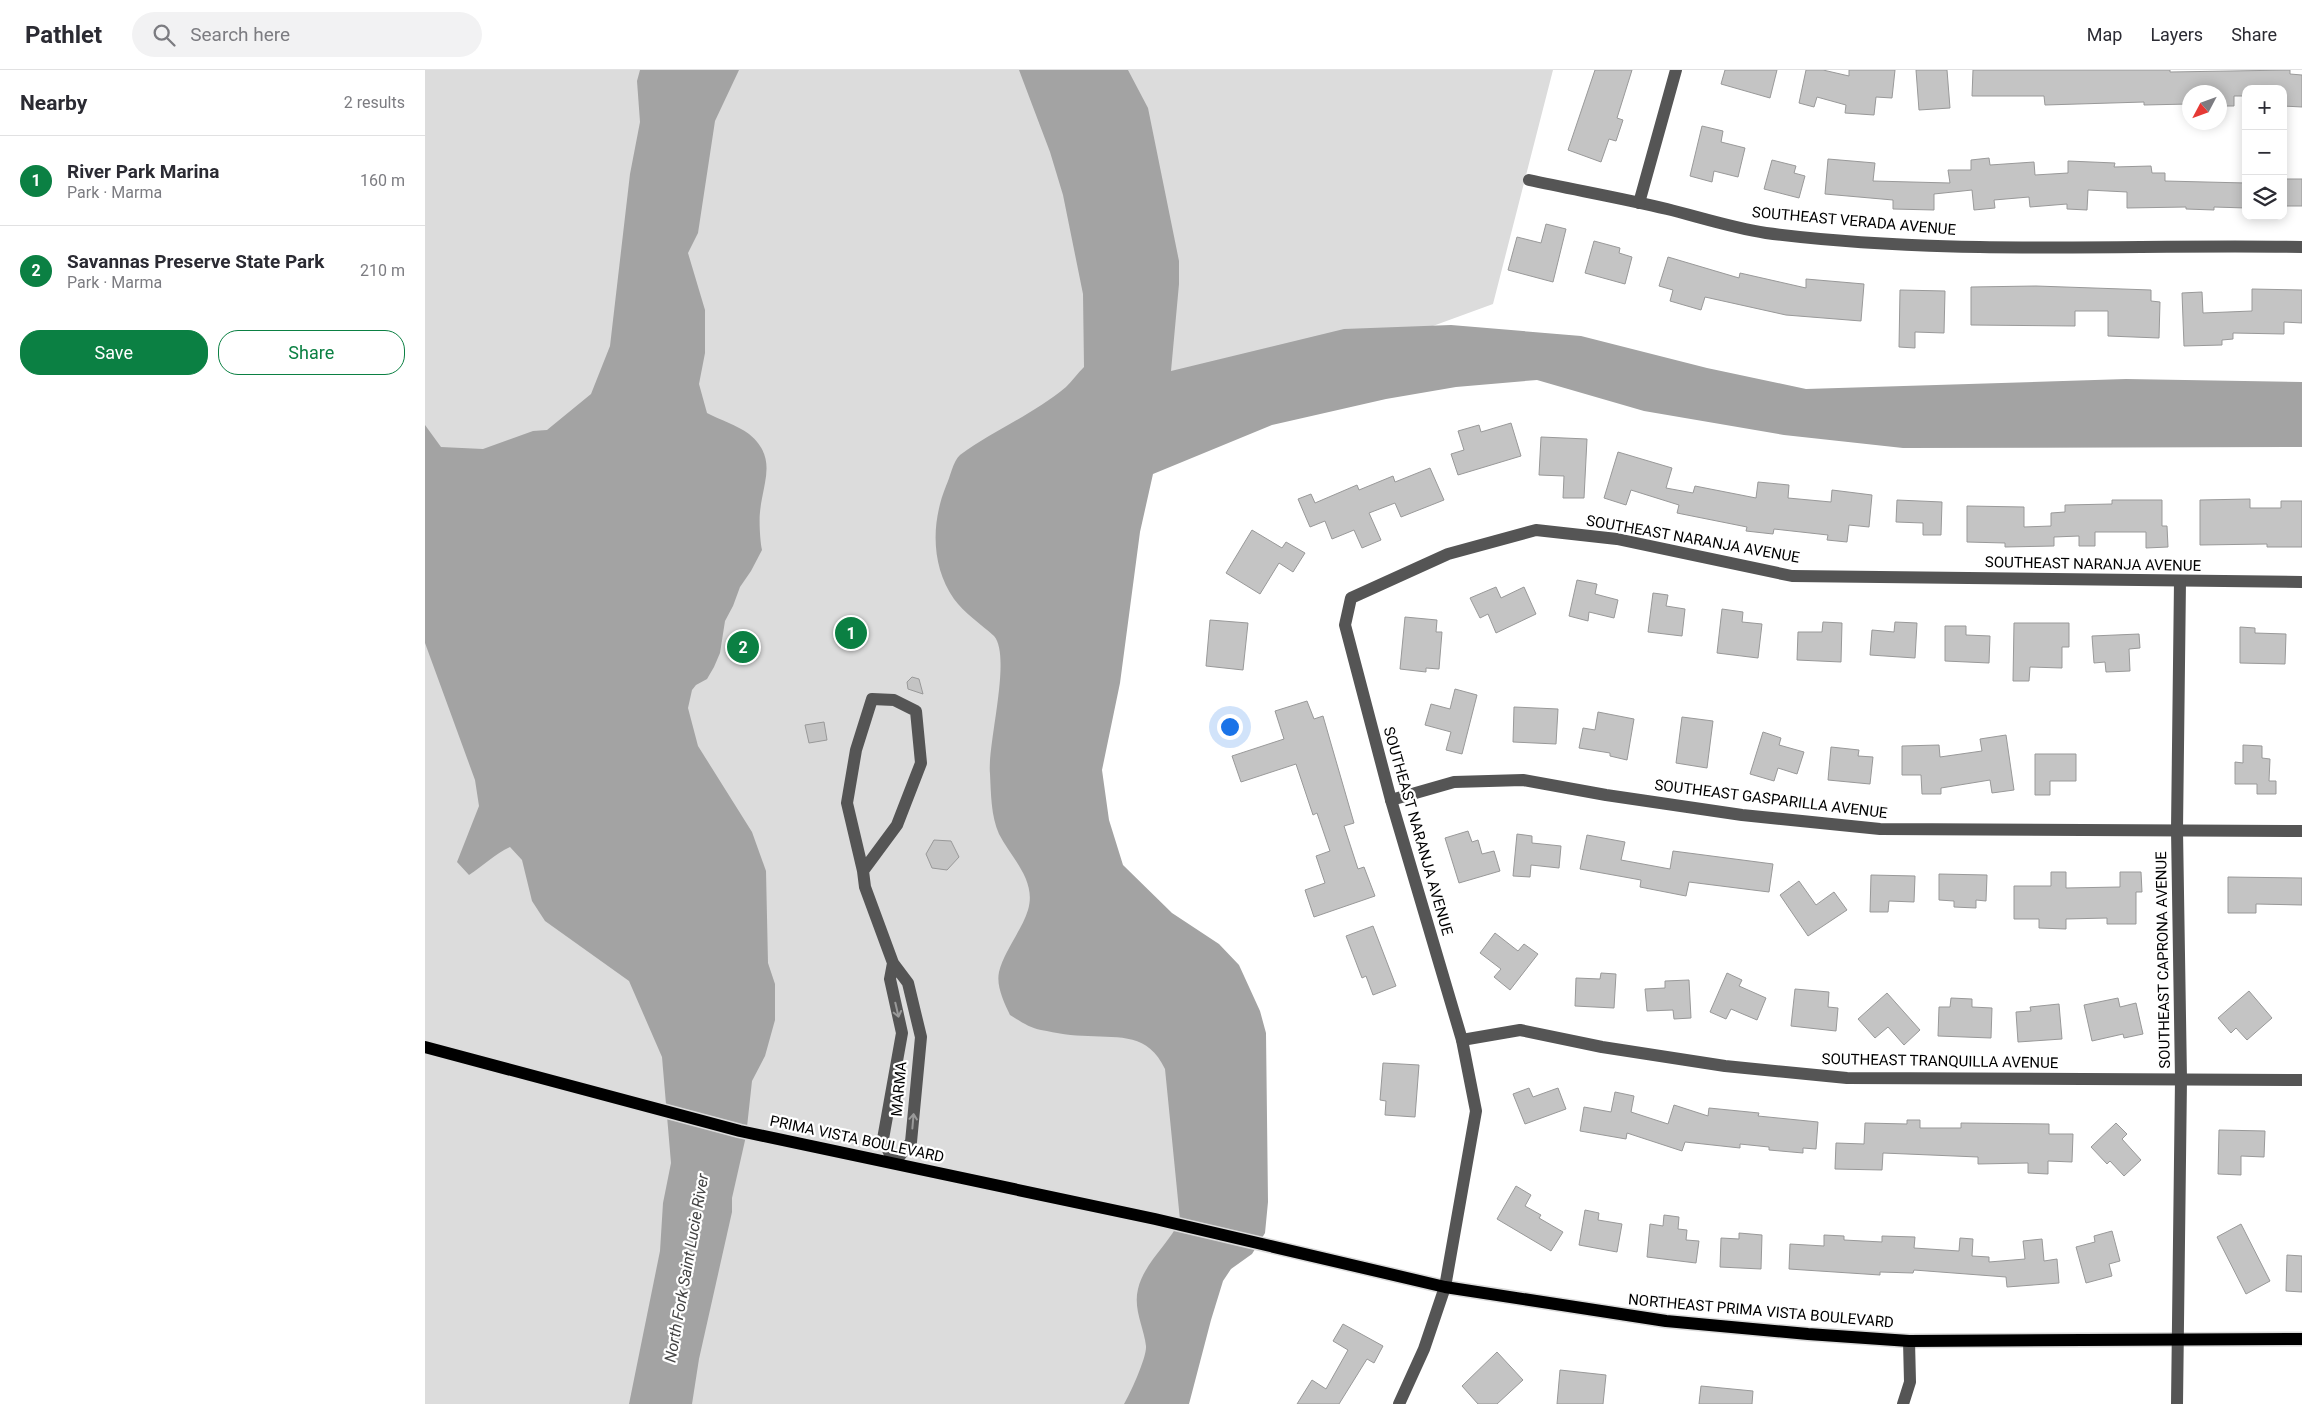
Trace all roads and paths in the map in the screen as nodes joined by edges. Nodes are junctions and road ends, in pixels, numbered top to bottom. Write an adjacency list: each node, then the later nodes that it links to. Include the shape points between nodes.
1 (1676, 70): 3 (street)
2 (1529, 180): 3 (street, SOUTHEAST VERADA AVENUE)
3 (1639, 203): 4 (street, SOUTHEAST VERADA AVENUE, via 1764,233 1920,247)
4 (2302, 247)
5 (2180, 581): 6 (street, SOUTHEAST NARANJA AVENUE); 7 (street, SOUTHEAST NARANJA AVENUE, via 1792,576 1617,539 1536,530 1448,554 1351,598 1345,625); 8 (street, SOUTHEAST CAPRONA AVENUE)
6 (2302, 582)
7 (1391, 800): 8 (street, SOUTHEAST GASPARILLA AVENUE, via 1454,782 1523,780 1742,815 1880,829); 12 (street, SOUTHEAST NARANJA AVENUE)
8 (2177, 830): 9 (street, SOUTHEAST GASPARILLA AVENUE); 14 (street, SOUTHEAST CAPRONA AVENUE)
9 (2302, 831)
10 (863, 871): 10 (street, MARMA, via 847,803 853,766 872,699 894,700 917,711 921,763 897,825); 11 (street, MARMA, via 865,887)
11 (893, 963): 16 (street, MARMA, one-way to 16, via 890,979 902,1033); 17 (street, MARMA, via 908,983 921,1036)
12 (1462, 1040): 14 (street, SOUTHEAST TRANQUILLA AVENUE, via 1520,1030 1602,1047 1725,1066 1847,1078); 20 (street, SOUTHEAST NARANJA AVENUE, via 1476,1111)
13 (425, 1047): 18 (main road, PRIMA VISTA BOULEVARD, via 740,1131)
14 (2181, 1079): 15 (street, SOUTHEAST TRANQUILLA AVENUE); 21 (street, SOUTHEAST CAPRONA AVENUE)
15 (2302, 1080)
16 (894, 1081): 17 (street); 18 (street, MARMA, via 883,1139)
17 (916, 1083): 18 (street, MARMA, one-way to 17, via 911,1142)
18 (894, 1163): 19 (main road, PRIMA VISTA BOULEVARD)
19 (1286, 1250): 20 (main road, NORTHEAST PRIMA VISTA BOULEVARD)
20 (1445, 1287): 23 (main road, NORTHEAST PRIMA VISTA BOULEVARD, via 1666,1321); 24 (street, SOUTHEAST NARANJA AVENUE, via 1424,1350)
21 (2179, 1339): 22 (main road, NORTHEAST PRIMA VISTA BOULEVARD); 23 (main road, NORTHEAST PRIMA VISTA BOULEVARD); 26 (street, SOUTHEAST CAPRONA AVENUE)
22 (2302, 1339)
23 (1909, 1340): 25 (street, via 1910,1382)
24 (1399, 1404)
25 (1903, 1404)
26 (2177, 1404)

